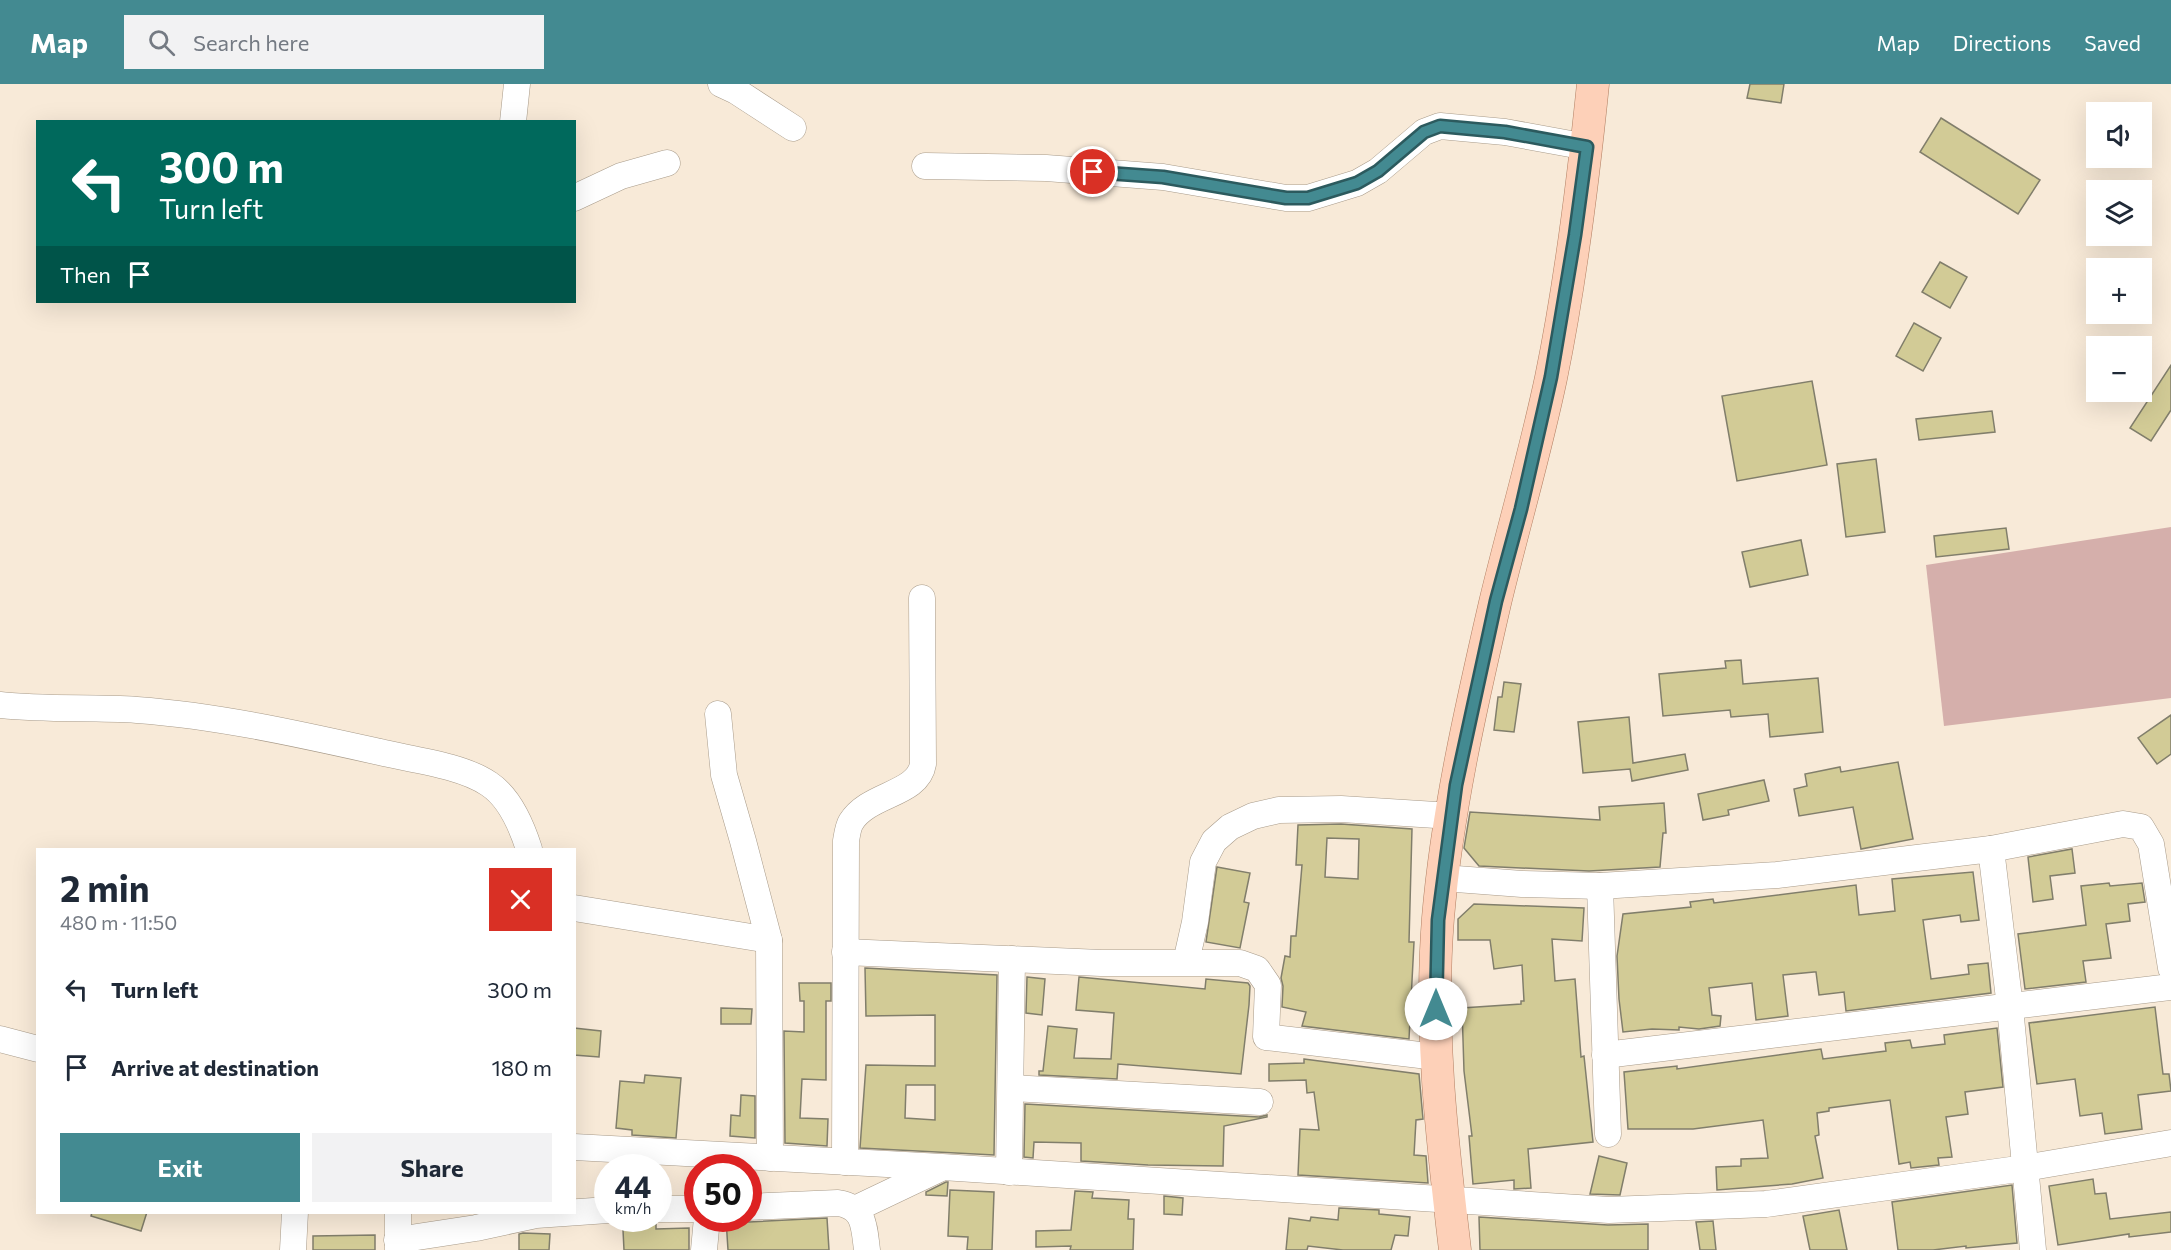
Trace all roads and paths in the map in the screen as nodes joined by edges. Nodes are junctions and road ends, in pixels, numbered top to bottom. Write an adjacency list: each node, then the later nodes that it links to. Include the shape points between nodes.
1 (517, 84): 4 (street)
2 (721, 84): 5 (street)
3 (1593, 84): 6 (main road)
4 (513, 120)
5 (793, 128)
6 (1587, 147): 8 (street, via 1505,132 1440,126 1424,132 1378,171 1357,183 1308,198 1286,198 1152,176 1046,168); 13 (main road, via 1551,377 1496,601)
7 (667, 163): 9 (street, via 621,176)
8 (925, 166)
9 (576, 197)
10 (922, 598): 20 (street, via 922,773 910,785 862,808 850,824 846,841)
11 (0, 705): 14 (street, via 174,714 441,765 491,785 510,809)
12 (718, 714): 19 (street, via 724,775)
13 (1452, 816): 16 (main road); 22 (street, via 1341,809 1279,810 1252,816 1230,827 1214,841 1203,862)
14 (529, 848)
15 (1991, 849): 17 (street, via 1777,875); 23 (street, via 2123,824 2141,827 2151,844); 25 (street)
16 (1443, 878): 17 (street); 29 (main road, via 1435,985)
17 (1600, 885): 28 (street)
18 (576, 908): 19 (street)
19 (769, 940): 35 (street)
20 (845, 952): 21 (street); 36 (street)
21 (1012, 959): 22 (street); 30 (street)
22 (1186, 962): 29 (street, via 1240,963 1257,969 1268,985 1266,1037)
23 (2171, 968)
24 (2171, 987): 25 (street)
25 (2010, 1007): 28 (street); 38 (street)
26 (0, 1039): 27 (street)
27 (36, 1048)
28 (1605, 1055): 32 (street)
29 (1437, 1057): 40 (main road)
30 (1011, 1088): 31 (street); 39 (street)
31 (1260, 1102)
32 (1608, 1134)
33 (2171, 1143): 38 (street)
34 (576, 1147): 35 (street)
35 (770, 1158): 36 (street)
36 (845, 1162): 37 (street)
37 (942, 1167): 39 (street); 42 (street)
38 (2025, 1168): 40 (street, via 1766,1204 1609,1210); 54 (street)
39 (1009, 1172): 40 (street)
40 (1449, 1199): 53 (main road)
41 (762, 1206): 42 (street, via 838,1203)
42 (855, 1209): 52 (street, via 864,1228)
43 (576, 1211): 44 (street)
44 (594, 1211)
45 (295, 1214): 50 (street)
46 (398, 1214): 49 (street)
47 (533, 1214): 49 (street)
48 (706, 1232): 51 (street)
49 (398, 1245)
50 (294, 1250)
51 (704, 1250)
52 (867, 1250)
53 (1455, 1250)
54 (2033, 1250)

